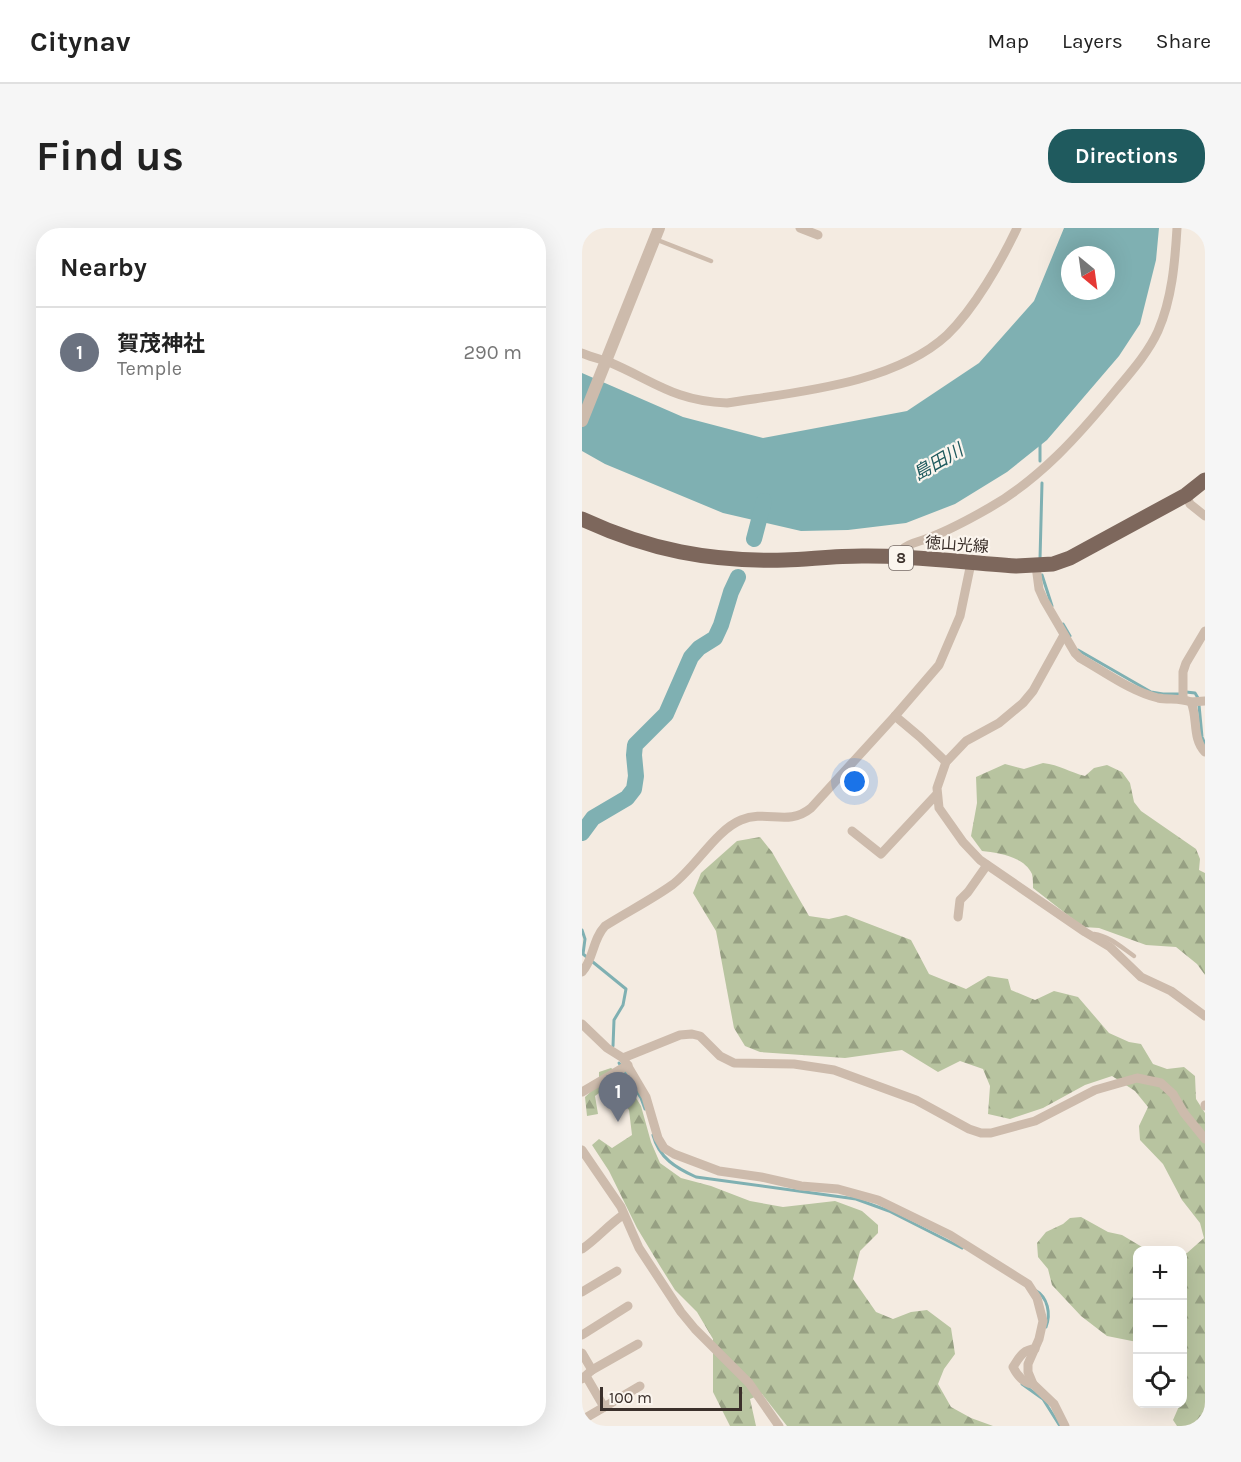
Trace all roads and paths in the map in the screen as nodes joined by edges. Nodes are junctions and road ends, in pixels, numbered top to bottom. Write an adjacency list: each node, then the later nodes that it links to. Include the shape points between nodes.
1 (800, 228): 5 (street)
2 (1017, 228): 8 (street, via 980,293 948,333 904,363 869,377 727,403 703,402)
3 (1177, 228): 14 (street, via 1176,258 1158,332 1094,417 1020,489 957,526 911,544)
4 (657, 233): 6 (lane); 8 (street)
5 (818, 235)
6 (711, 261)
7 (582, 353): 8 (street)
8 (605, 366): 9 (street)
9 (582, 421)
10 (1205, 480): 11 (main road, 徳山光線 / 8)
11 (1186, 495): 12 (street); 16 (main road, 徳山光線 / 8, via 1070,558)
12 (1205, 516)
13 (582, 519): 14 (main road, 徳山光線 / 8, via 645,545 710,558)
14 (899, 557): 15 (main road, 徳山光線 / 8)
15 (971, 563): 16 (main road, 徳山光線 / 8); 21 (street, via 960,616 939,665)
16 (1035, 566): 18 (street, via 1039,589)
17 (1205, 631): 19 (street, via 1183,672)
18 (1064, 635): 19 (street, via 1080,658 1136,689 1158,698); 23 (street, via 1023,703 999,723 966,741)
19 (1187, 701): 20 (street); 22 (street, via 1194,710 1196,735)
20 (1205, 701)
21 (895, 716): 23 (street); 30 (street, via 803,814 795,818 753,816 740,820 672,885 605,926 597,934)
22 (1205, 752)
23 (946, 762): 24 (street)
24 (936, 795): 25 (street, via 881,854); 26 (street, via 950,826)
25 (852, 831)
26 (987, 865): 27 (street, via 960,900); 28 (street)
27 (958, 917)
28 (1085, 932): 29 (lane, via 1102,935); 31 (street, via 1110,947 1141,977 1171,991)
29 (1134, 956)
30 (582, 972)
31 (1205, 1016)
32 (582, 1024): 33 (street)
33 (626, 1061): 34 (street); 35 (street, via 680,1035 692,1034 734,1063 794,1064 834,1070 916,1100 981,1133 1035,1121 1095,1090 1137,1078 1161,1083); 44 (street, via 646,1097 658,1138 674,1154 719,1171 838,1189 878,1200 950,1235 1018,1275 1041,1306 1043,1321)
34 (582, 1092)
35 (1205, 1139)
36 (582, 1150): 37 (street)
37 (623, 1215): 38 (street); 51 (street, via 639,1248 681,1312 749,1383)
38 (582, 1249)
39 (617, 1271): 40 (street)
40 (582, 1292)
41 (628, 1306): 42 (street)
42 (582, 1335)
43 (638, 1344): 46 (street)
44 (1035, 1349): 47 (street, via 1028,1364); 47 (street, via 1022,1354 1013,1366 1027,1383)
45 (582, 1353): 46 (street)
46 (587, 1375): 49 (street)
47 (1033, 1384): 52 (street, via 1054,1404)
48 (640, 1386): 49 (street)
49 (604, 1407): 50 (street)
50 (582, 1420)
51 (780, 1426)
52 (1065, 1426)

